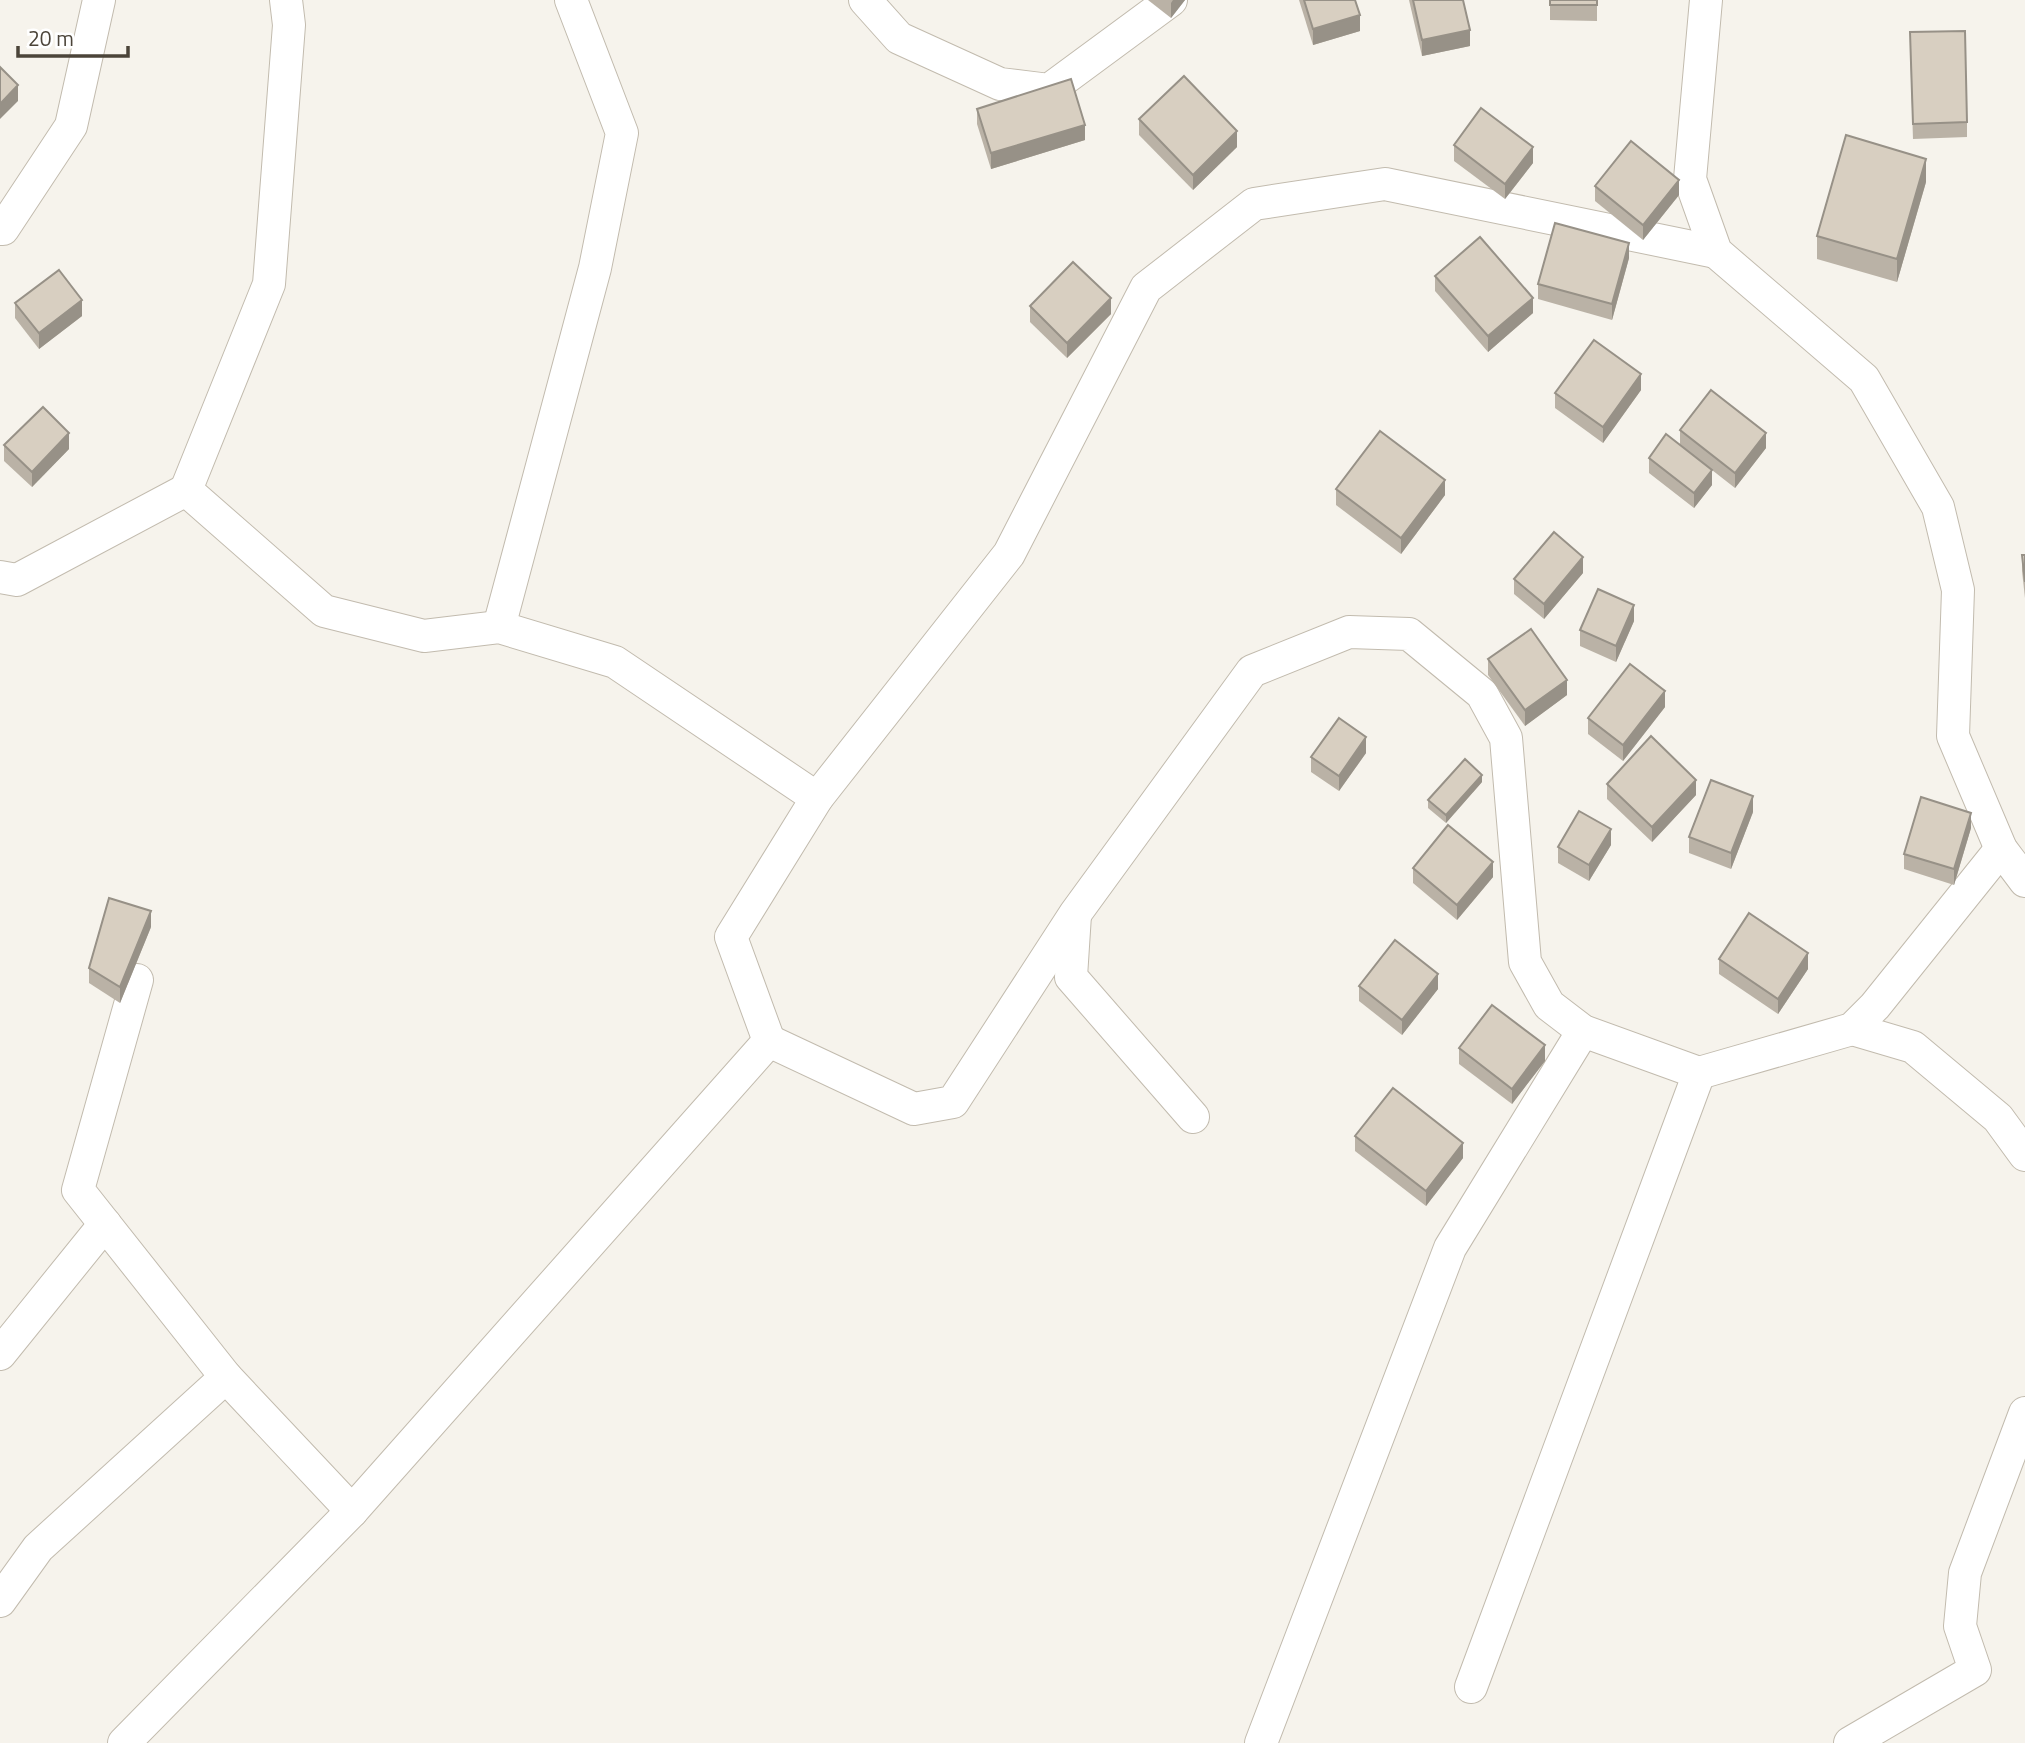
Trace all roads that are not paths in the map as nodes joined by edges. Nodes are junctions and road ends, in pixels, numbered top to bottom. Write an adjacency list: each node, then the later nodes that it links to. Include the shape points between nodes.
1 (99, 0): 7 (street, via 71,125)
2 (286, 0): 9 (street, via 289,25 269,284)
3 (571, 0): 11 (street, via 622,133 596,268)
4 (865, 0): 5 (street, via 900,38 1000,84 1049,90)
5 (1171, 0)
6 (1706, 0): 8 (street, via 1690,179)
7 (0, 229)
8 (1716, 251): 12 (street, via 1385,184 1254,204 1146,288 1009,554); 13 (street, via 1864,379 1938,507 1958,590 1952,736)
9 (186, 491): 10 (street, via 17,580); 11 (street, via 324,611 424,636)
10 (0, 577)
11 (499, 627): 12 (street, via 615,662)
12 (817, 799): 19 (street, via 731,937)
13 (2001, 849): 14 (street); 17 (street)
14 (2025, 881)
15 (1075, 914): 18 (street, via 1252,671 1349,632 1409,634 1482,694 1506,738 1525,962 1549,1005); 19 (street, via 953,1102 914,1109); 21 (street, via 1071,976)
16 (137, 980): 23 (street, via 78,1190)
17 (1853, 1029): 20 (street); 22 (street, via 1913,1047 1998,1118)
18 (1583, 1031): 20 (street); 31 (street, via 1450,1248)
19 (769, 1041): 27 (street)
20 (1699, 1073): 29 (street)
21 (1193, 1117)
22 (2025, 1155)
23 (105, 1224): 24 (street); 25 (street)
24 (0, 1354)
25 (226, 1377): 27 (street); 28 (street, via 38,1548)
26 (2025, 1413): 32 (street, via 1965,1573 1960,1626 1975,1670)
27 (352, 1511): 30 (street)
28 (0, 1601)
29 (1471, 1687)
30 (124, 1743)
31 (1261, 1743)
32 (1850, 1743)

